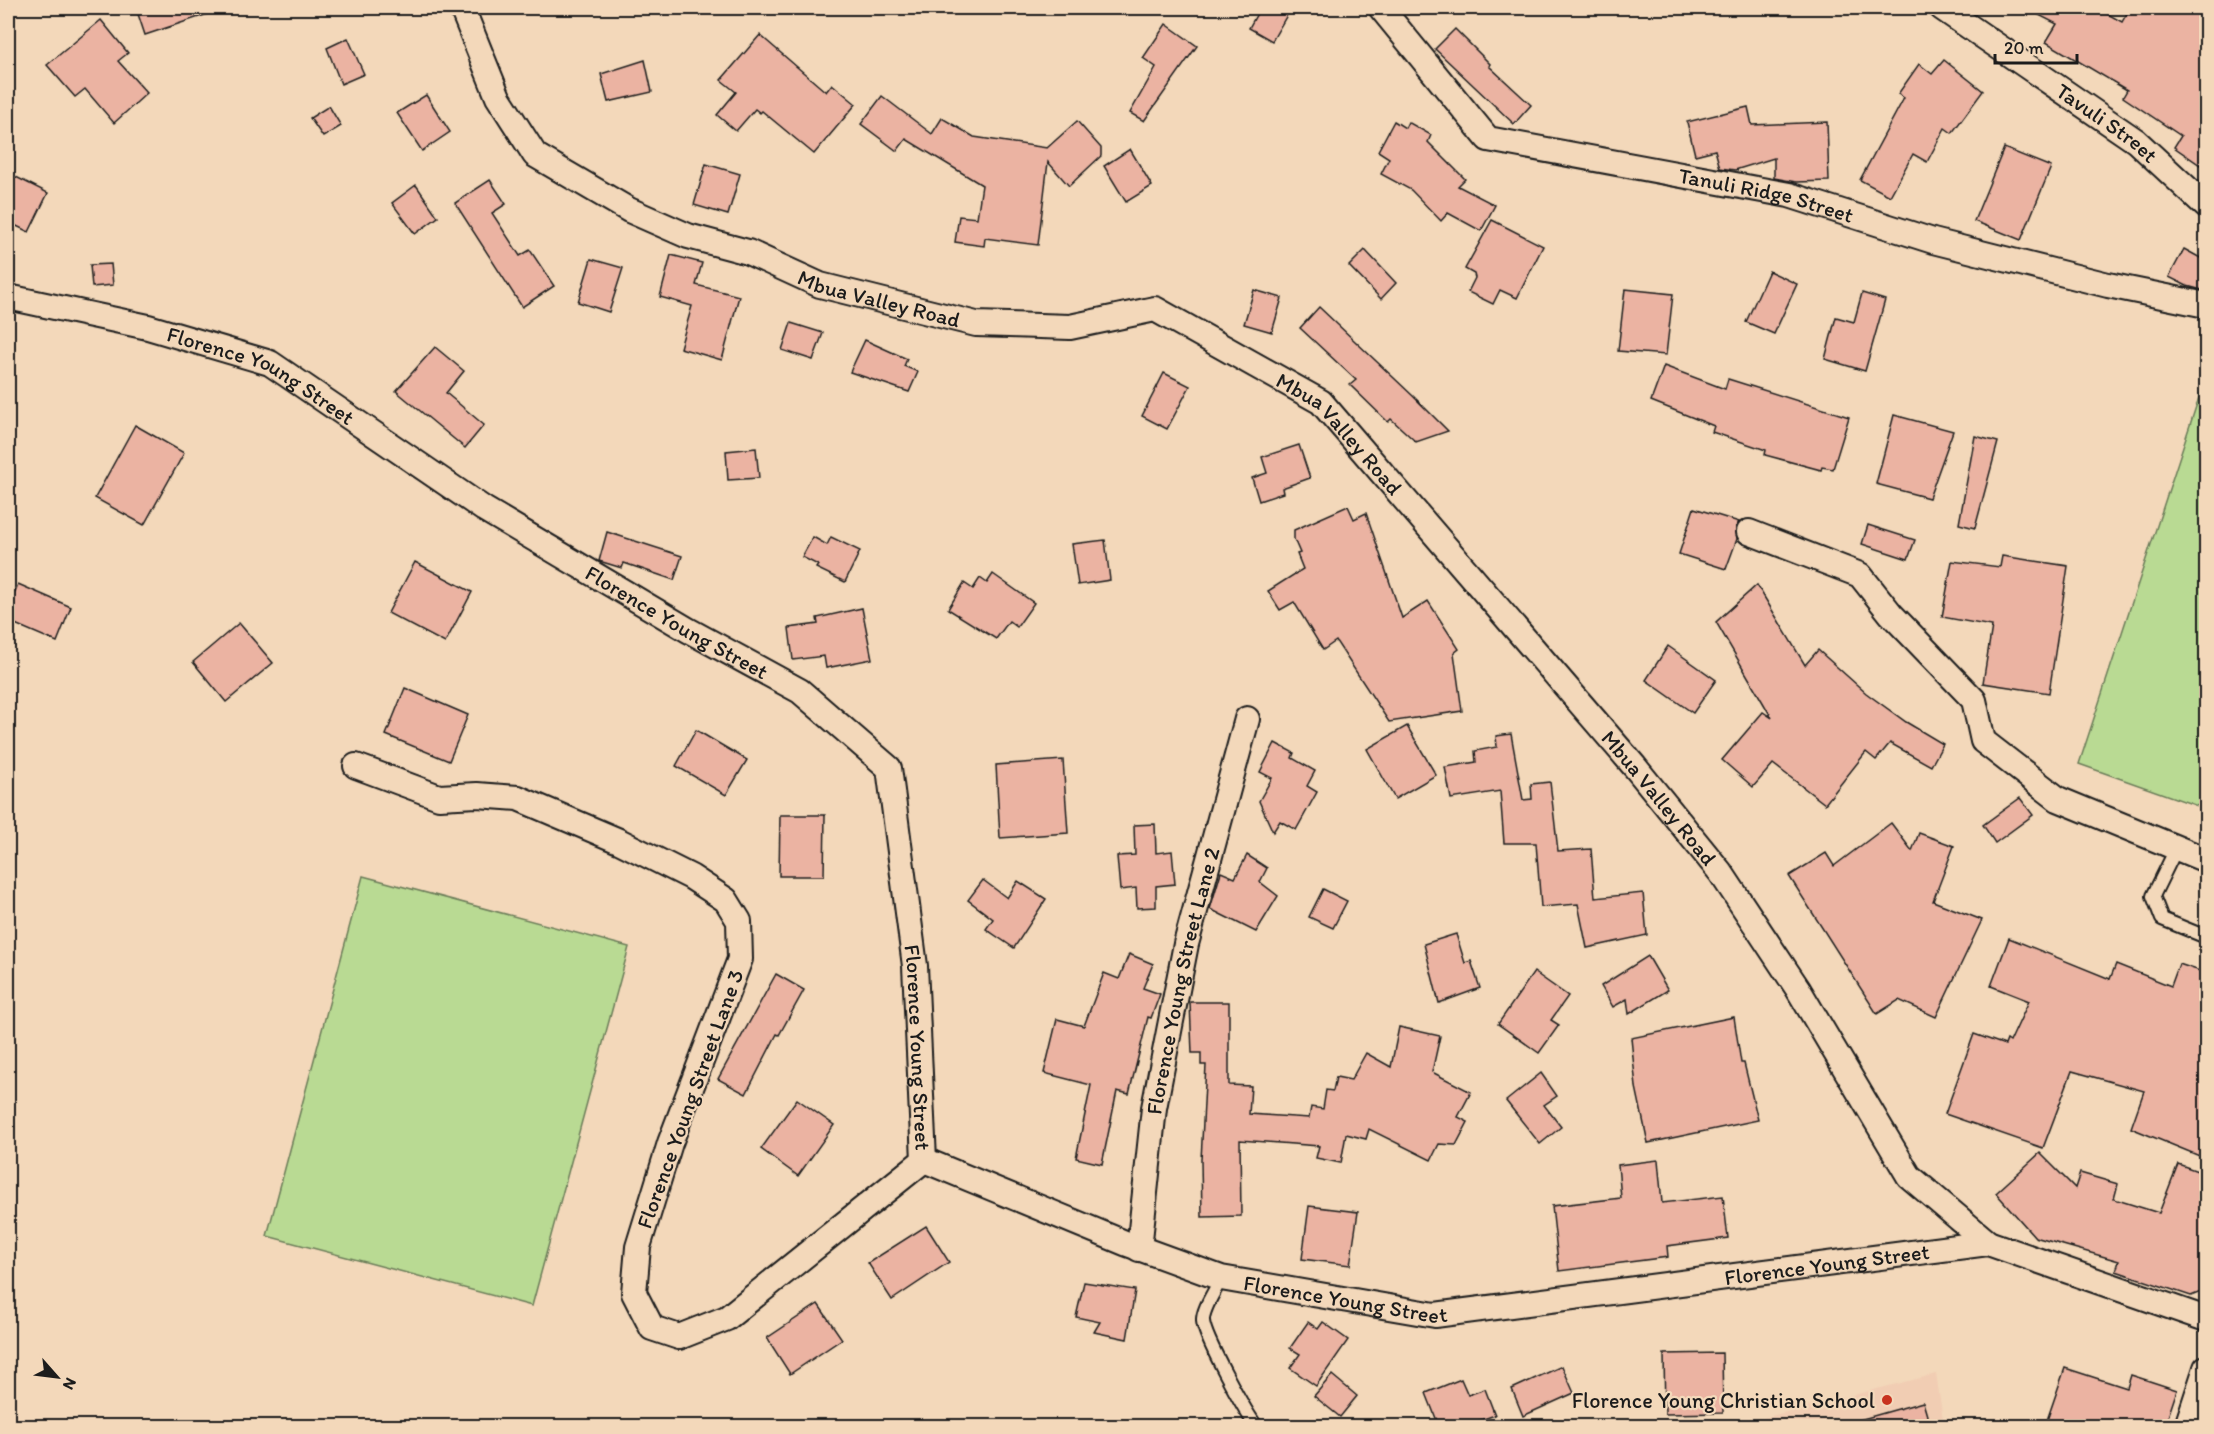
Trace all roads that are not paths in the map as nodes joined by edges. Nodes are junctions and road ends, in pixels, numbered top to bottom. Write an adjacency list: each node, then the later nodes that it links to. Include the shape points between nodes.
1 (462, 8): 14 (street, Mbua Valley Road, via 498,97 536,155 628,210 688,236 748,252 820,285 976,324 1070,327 1155,309 1321,402 1721,873 1798,988 1909,1176)
2 (1381, 8): 6 (street, Tanuli Ridge Street, via 1488,139 1789,195 1934,241)
3 (1942, 8): 4 (street, Tavuli Street, via 2136,141)
4 (2206, 206)
5 (8, 297): 13 (street, Florence Young Street, via 148,327 270,363 484,509 688,630 800,691 889,768 915,966)
6 (2206, 305)
7 (1749, 532): 10 (street, via 1860,575 1891,614 1974,700 1983,741 2058,799)
8 (1247, 719): 15 (street, Florence Young Street Lane 2, via 1186,944 1154,1108)
9 (356, 766): 13 (street, Florence Young Street Lane 3, via 439,797 518,798 691,877 726,900 739,921 740,959 670,1143 638,1247 634,1293 652,1328 679,1337 727,1318)
10 (2177, 847): 11 (street); 12 (lane, via 2153,896 2162,919)
11 (2206, 860)
12 (2206, 937)
13 (924, 1160): 15 (street, Florence Young Street)
14 (1988, 1243): 16 (street, Florence Young Street, via 1435,1315); 17 (street, Florence Young Street)
15 (1139, 1249): 16 (street, Florence Young Street)
16 (1221, 1278): 19 (lane, via 1203,1320 1208,1338)
17 (2206, 1319)
18 (2206, 1368): 20 (street)
19 (1256, 1426)
20 (2187, 1426)

